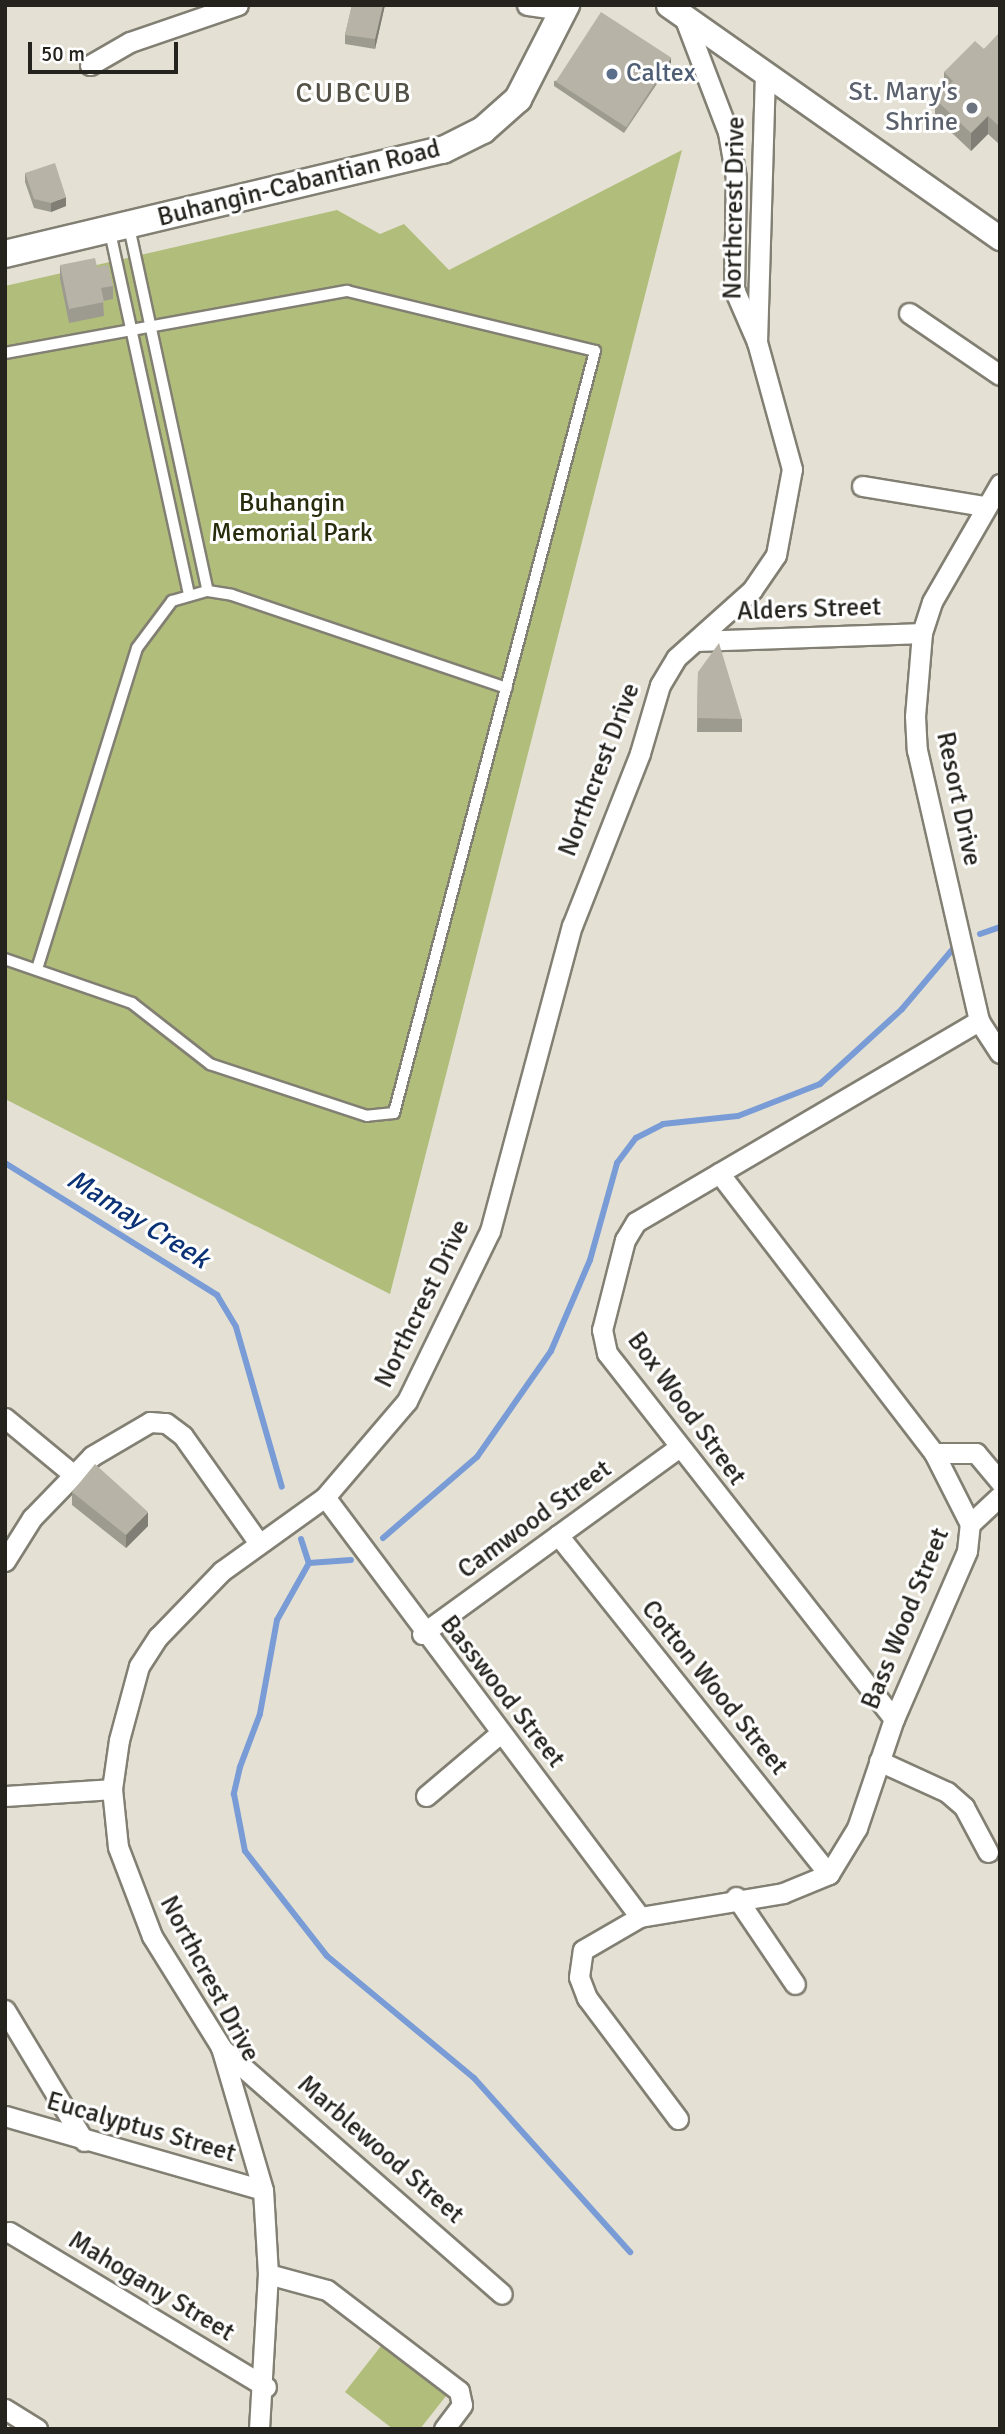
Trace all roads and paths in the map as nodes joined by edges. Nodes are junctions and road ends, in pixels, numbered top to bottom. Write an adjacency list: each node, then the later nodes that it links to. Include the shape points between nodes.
1 (238, 5): 5 (street, via 130,42)
2 (527, 5): 3 (street)
3 (565, 7): 9 (main road, Buhangin-Cabantian Road, via 518,99 483,130 443,150)
4 (676, 11): 6 (street); 7 (street, Northcrest Drive, via 729,132)
5 (90, 65)
6 (765, 74): 8 (street, Northcrest Drive); 10 (street)
7 (736, 197): 8 (street); 15 (street, Northcrest Drive, via 734,289)
8 (759, 197): 15 (street, Northcrest Drive)
9 (119, 229): 11 (main road, Buhangin-Cabantian Road); 13 (lane); 14 (lane)
10 (1000, 238)
11 (5, 254)
12 (909, 313): 17 (street)
13 (150, 326): 14 (lane); 18 (lane); 29 (lane, via 364,291 595,351)
14 (131, 330): 16 (lane); 19 (lane)
15 (757, 342): 28 (street, Northcrest Drive, via 792,469 790,505 764,572)
16 (5, 353)
17 (1000, 375)
18 (170, 418): 19 (lane); 22 (lane)
19 (151, 422): 23 (lane)
20 (1000, 484): 24 (street, Resort Drive)
21 (862, 486): 24 (street)
22 (188, 498): 23 (lane); 25 (lane)
23 (168, 502): 26 (lane)
24 (984, 506): 27 (street, Resort Drive, via 946,570)
25 (208, 591): 26 (lane); 29 (lane)
26 (188, 594): 31 (lane, via 159,612 137,648)
27 (922, 633): 28 (street, Alders Street); 32 (street, Resort Drive, via 916,750)
28 (698, 641): 41 (street, Northcrest Drive, via 676,658 660,685 640,753 589,876 491,1231 407,1401)
29 (507, 688): 31 (lane, via 394,1113 367,1116 210,1064 132,1003)
30 (5, 960): 31 (lane)
31 (37, 969)
32 (979, 1021): 33 (street, Resort Drive); 34 (street, Box Wood Street)
33 (1000, 1053)
34 (719, 1172): 36 (street, Box Wood Street, via 636,1222 625,1240 602,1330 607,1353); 37 (street, Bass Wood Street)
35 (5, 1419): 38 (street)
36 (678, 1448): 43 (street, Camwood Street); 47 (street, Box Wood Street)
37 (934, 1453): 39 (street, via 976,1453); 42 (street, Bass Wood Street)
38 (74, 1475): 44 (street, via 134,1427 166,1423 183,1436); 45 (street, via 32,1518)
39 (1000, 1482)
40 (1000, 1496): 42 (street)
41 (325, 1497): 44 (street, Northcrest Drive); 46 (street, Basswood Street)
42 (971, 1524): 47 (street, Bass Wood Street, via 967,1551)
43 (558, 1535): 46 (street, Camwood Street); 54 (street, Cotton Wood Street)
44 (258, 1542): 50 (street, Northcrest Drive, via 158,1637 139,1666)
45 (5, 1561)
46 (422, 1634): 48 (street, Basswood Street)
47 (894, 1718): 49 (street, Bass Wood Street)
48 (499, 1734): 52 (street); 56 (street, Basswood Street, via 614,1873)
49 (879, 1761): 53 (street, via 947,1792 964,1807); 54 (street, Bass Wood Street, via 857,1828)
50 (112, 1790): 51 (street); 59 (street, Northcrest Drive, via 117,1847 152,1936)
51 (5, 1796)
52 (426, 1796)
53 (988, 1852)
54 (829, 1874): 55 (street, via 802,1889)
55 (736, 1897): 56 (street); 57 (street)
56 (640, 1917): 61 (street, via 583,1950 580,1987)
57 (795, 1984)
58 (5, 2010): 62 (street)
59 (221, 2047): 63 (street, Northcrest Drive); 66 (street, Marblewood Street)
60 (5, 2116): 62 (street, Eucalyptus Street)
61 (678, 2119)
62 (84, 2141): 63 (street, Eucalyptus Street)
63 (263, 2190): 65 (street, Northcrest Drive)
64 (9, 2232): 67 (street, Mahogany Street)
65 (268, 2274): 67 (street, Northcrest Drive); 71 (street, via 327,2290 459,2391 462,2406)
66 (502, 2294)
67 (266, 2387): 70 (street, Northcrest Drive)
68 (5, 2409): 69 (street)
69 (37, 2429)
70 (259, 2429)
71 (444, 2429)

